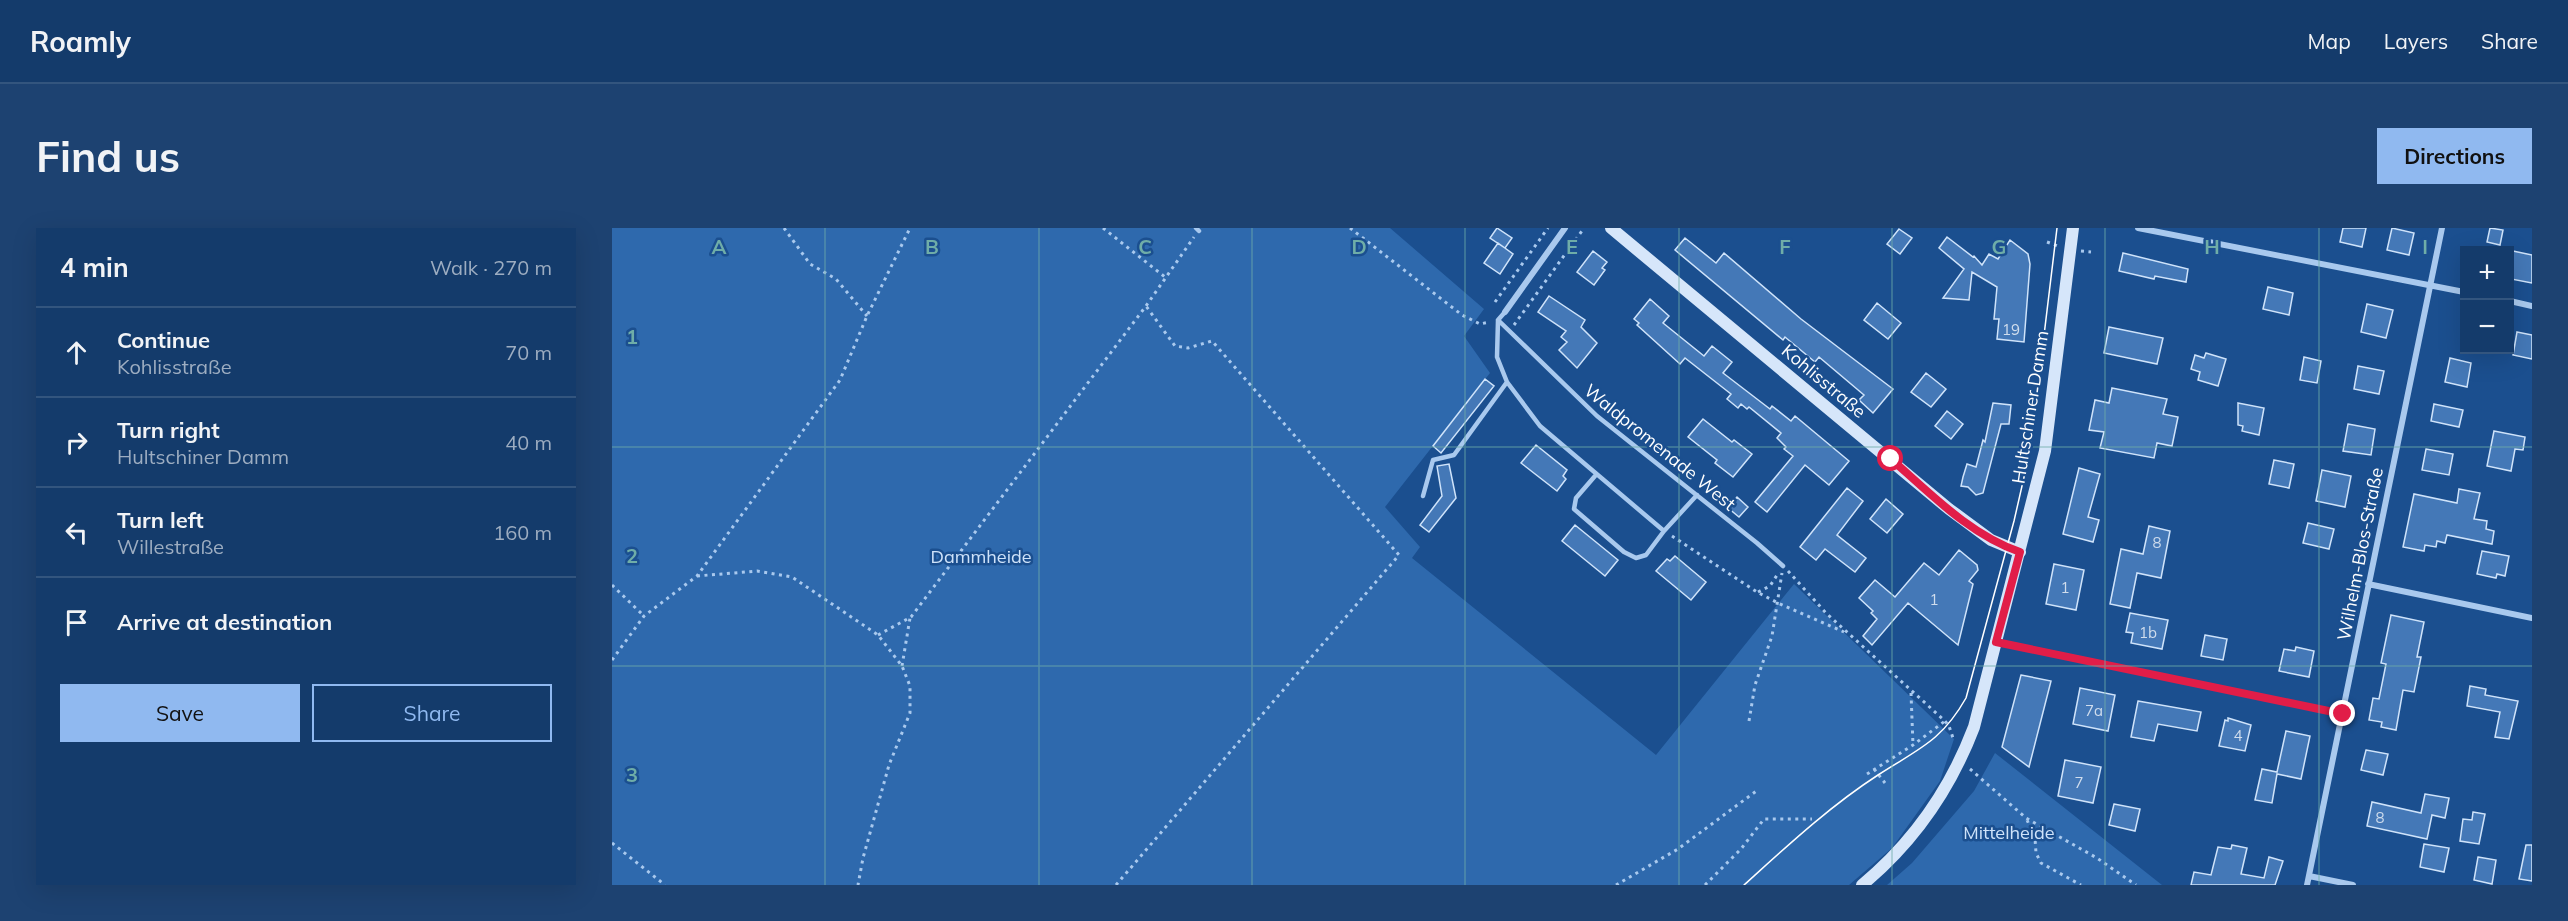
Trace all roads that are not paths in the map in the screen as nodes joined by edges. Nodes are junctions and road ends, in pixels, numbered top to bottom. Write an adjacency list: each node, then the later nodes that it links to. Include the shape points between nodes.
1 (1565, 228): 10 (street)
2 (1611, 228): 17 (main road, Kohlisstraße, via 1949,509 1991,540)
3 (2073, 228): 17 (main road, Hultschiner Damm, via 2045,451)
4 (2138, 228): 6 (street)
5 (2442, 228): 6 (street, Wilhelm-Blos-Straße)
6 (2430, 285): 7 (street); 19 (street, Wilhelm-Blos-Straße)
7 (2460, 291)
8 (2514, 302): 9 (street)
9 (2532, 306)
10 (1505, 312): 11 (lane)
11 (1498, 320): 12 (lane, via 1497,357); 14 (lane, Waldpromenade West, via 1597,416)
12 (1507, 382): 13 (lane, via 1540,426); 15 (lane, via 1454,455 1433,460)
13 (1595, 476): 16 (lane); 16 (lane, via 1576,498 1574,509 1624,552 1636,558 1646,555)
14 (1697, 495): 16 (lane); 18 (lane, Waldpromenade West)
15 (1423, 496)
16 (1664, 531)
17 (2020, 552): 21 (main road, Hultschiner Damm)
18 (1783, 566)
19 (2368, 584): 20 (street); 22 (street, Wilhelm-Blos-Straße)
20 (2532, 618)
21 (1996, 642): 22 (street); 24 (main road, Hultschiner Damm, via 1974,727 1960,762 1928,818)
22 (2343, 714): 23 (street, Wilhelm-Blos-Straße)
23 (2309, 876): 25 (street, Wilhelm-Blos-Straße); 26 (street)
24 (1863, 885)
25 (2307, 885)
26 (2353, 885)

